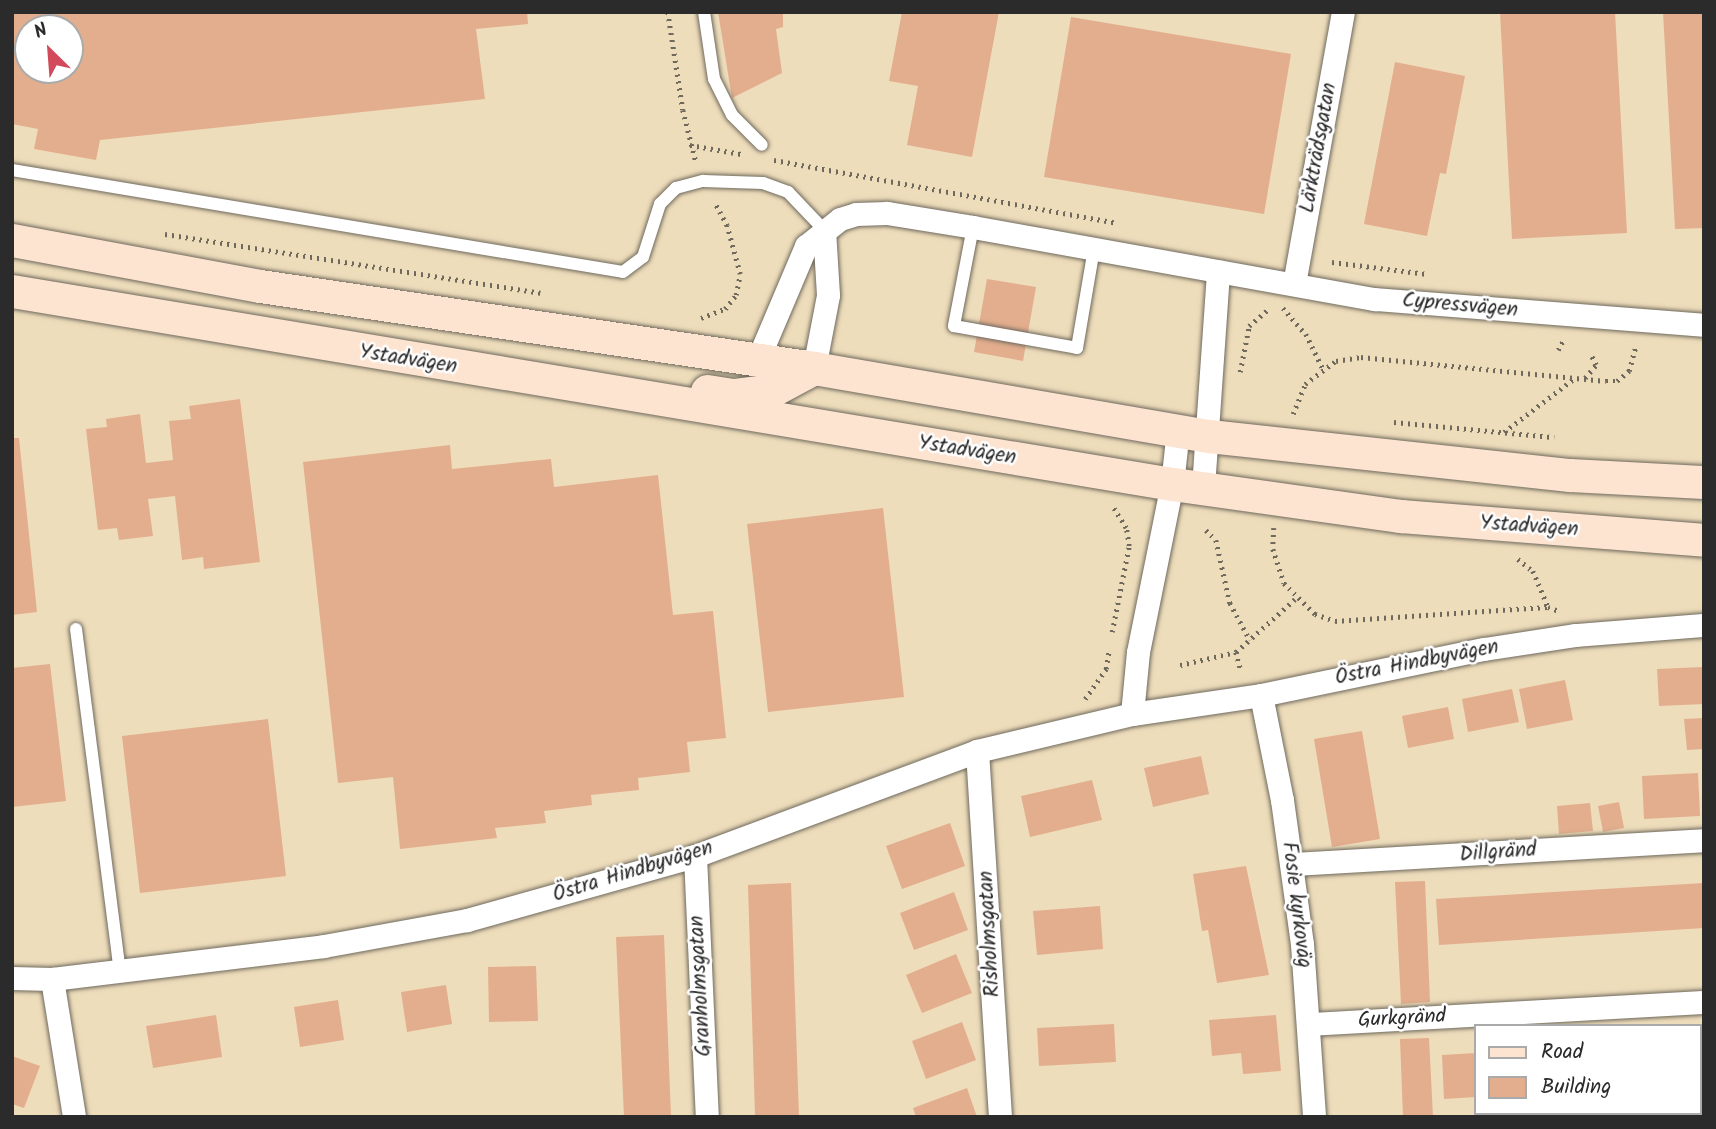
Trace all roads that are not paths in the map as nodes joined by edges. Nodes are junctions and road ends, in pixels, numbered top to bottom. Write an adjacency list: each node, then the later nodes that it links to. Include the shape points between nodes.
1 (704, 12): 3 (lane, via 714,79 732,115)
2 (1343, 12): 10 (street, Lärkträdsgatan)
3 (761, 151)
4 (12, 170): 6 (lane, via 623,272 643,257 660,204 676,188 704,181 763,183 788,192)
5 (973, 227): 6 (street, Cypressvägen, via 887,213 856,214); 8 (street, Cypressvägen); 8 (lane, via 954,326 1077,348)
6 (824, 230): 14 (street, Cypressvägen, via 806,246); 15 (street, via 828,295)
7 (12, 240): 14 (main road, via 261,286)
8 (1094, 249): 9 (street, Cypressvägen)
9 (1218, 272): 10 (street, Cypressvägen); 16 (street)
10 (1294, 284): 12 (street, Cypressvägen, via 1375,299)
11 (12, 291): 13 (main road, Ystadvägen)
12 (1704, 325)
13 (235, 331): 15 (main road, Ystadvägen, via 427,346 733,396 773,390); 18 (main road, Ystadvägen)
14 (758, 359): 15 (main road)
15 (814, 368): 16 (main road)
16 (1194, 433): 17 (main road, via 1570,475); 18 (street); 18 (street)
17 (1703, 482)
18 (1187, 485): 19 (main road, Ystadvägen, via 1401,516); 23 (street, via 1138,652)
19 (1704, 540)
20 (1704, 625): 22 (street, Östra Hindbyvägen, via 1576,635 1484,649)
21 (76, 629): 28 (lane)
22 (1261, 695): 23 (street, Östra Hindbyvägen); 27 (street, Fosie kyrkoväg)
23 (1132, 715): 24 (street, Östra Hindbyvägen)
24 (977, 751): 26 (street, Östra Hindbyvägen); 35 (street, Risholmsgatan)
25 (1704, 840): 27 (street, Dillgränd)
26 (695, 856): 28 (street, Östra Hindbyvägen, via 467,920 324,946); 34 (street, Granholmsgatan)
27 (1292, 864): 32 (street, Fosie kyrkoväg)
28 (120, 972): 30 (street, Östra Hindbyvägen)
29 (12, 978): 30 (street, Östra Hindbyvägen)
30 (52, 979): 33 (street)
31 (1704, 1002): 32 (street, Gurkgränd)
32 (1310, 1024): 36 (street, Fosie kyrkoväg)
33 (74, 1117)
34 (707, 1117)
35 (1000, 1117)
36 (1314, 1117)

